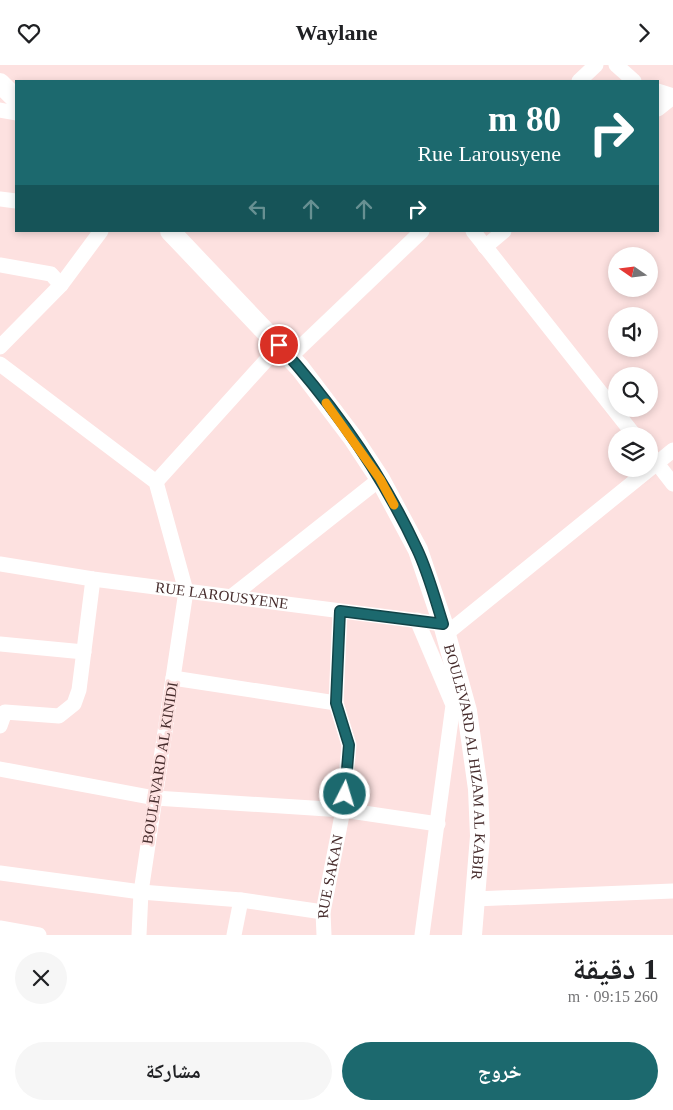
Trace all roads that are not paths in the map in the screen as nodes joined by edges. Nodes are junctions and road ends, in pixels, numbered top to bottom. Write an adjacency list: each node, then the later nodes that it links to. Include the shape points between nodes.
1 (596, 65): 3 (street)
2 (616, 65): 4 (street)
3 (580, 80)
4 (633, 80)
5 (0, 83): 8 (main road)
6 (659, 91): 7 (street)
7 (673, 96): 9 (street)
8 (15, 98)
9 (659, 108)
10 (0, 110): 11 (street)
11 (15, 113)
12 (0, 199): 13 (street)
13 (15, 201)
14 (100, 232): 21 (street)
15 (171, 232): 23 (main road, BOULEVARD AL HIZAM AL KABIR)
16 (421, 232): 23 (street)
17 (474, 232): 19 (street)
18 (503, 232): 19 (street)
19 (485, 247): 25 (street)
20 (0, 265): 21 (street, via 51,274)
21 (61, 285): 22 (street)
22 (0, 347)
23 (284, 351): 30 (main road, BOULEVARD AL HIZAM AL KABIR, via 353,437); 31 (street)
24 (0, 364): 31 (street)
25 (628, 427)
26 (673, 450): 27 (street)
27 (658, 456)
28 (658, 464): 32 (street)
29 (630, 477): 39 (street)
30 (380, 479): 36 (street); 39 (main road, BOULEVARD AL HIZAM AL KABIR, via 418,550)
31 (156, 482): 35 (street)
32 (673, 484)
33 (0, 564): 34 (street, RUE LAROUSYENE)
34 (93, 579): 35 (street, RUE LAROUSYENE); 41 (street)
35 (186, 591): 36 (street, RUE LAROUSYENE); 42 (street, BOULEVARD AL KINIDI)
36 (231, 597): 37 (street, RUE LAROUSYENE)
37 (340, 611): 38 (street, RUE LAROUSYENE); 43 (street, RUE SAKAN)
38 (417, 620): 39 (street, RUE LAROUSYENE); 48 (street, via 453,705)
39 (444, 629): 52 (main road, BOULEVARD AL HIZAM AL KABIR, via 467,711 478,789 480,835)
40 (0, 643): 41 (street)
41 (84, 652): 44 (street, via 78,697 70,709 59,716 5,712)
42 (173, 678): 43 (street); 46 (street, BOULEVARD AL KINIDI)
43 (336, 703): 47 (street, RUE SAKAN, via 349,745)
44 (0, 726)
45 (0, 769): 46 (street)
46 (155, 798): 47 (street); 51 (street, BOULEVARD AL KINIDI)
47 (343, 810): 48 (street); 54 (street, RUE SAKAN)
48 (438, 824): 60 (street)
49 (0, 873): 51 (street)
50 (673, 891): 52 (street)
51 (141, 892): 53 (street); 57 (street, BOULEVARD AL KINIDI)
52 (475, 899): 61 (main road, BOULEVARD AL HIZAM AL KABIR)
53 (241, 900): 54 (street); 58 (street)
54 (323, 912): 59 (street, RUE SAKAN)
55 (0, 929): 56 (street)
56 (39, 935)
57 (139, 935)
58 (234, 935)
59 (324, 935)
60 (422, 935)
61 (472, 935)

